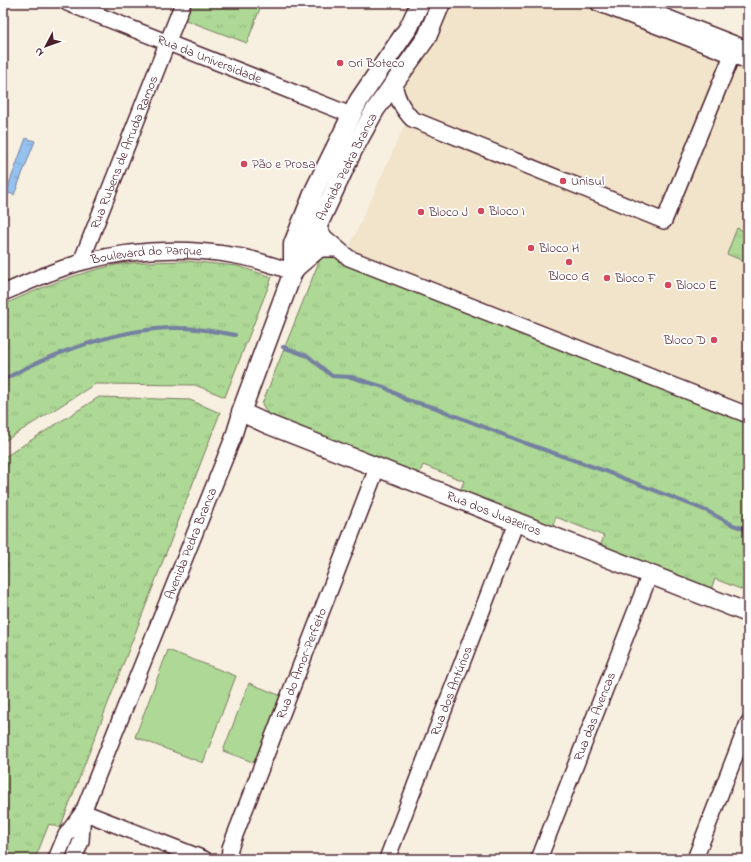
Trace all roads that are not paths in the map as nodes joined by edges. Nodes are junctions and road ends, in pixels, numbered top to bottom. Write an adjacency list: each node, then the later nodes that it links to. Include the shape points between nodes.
1 (67, 3): 7 (street, Rua da Universidade)
2 (183, 3): 7 (street, Rua Rubens de Arruda Ramos)
3 (420, 3): 12 (street, Avenida Pedra Branca, via 414,20 359,100)
4 (441, 3): 11 (street, Avenida Pedra Branca, via 427,37)
5 (598, 3): 9 (street)
6 (630, 3): 8 (street)
7 (167, 42): 12 (street, Rua da Universidade); 15 (street, Rua Rubens de Arruda Ramos)
8 (748, 50)
9 (732, 55): 10 (street); 11 (street, via 664,221 412,119 402,108)
10 (748, 61)
11 (394, 84): 13 (street, Avenida Pedra Branca, via 375,110 352,152)
12 (352, 115): 16 (street, Avenida Pedra Branca, via 315,189 293,244)
13 (318, 225): 14 (street, via 323,236); 16 (street, Avenida Pedra Branca)
14 (337, 249): 16 (street, via 320,249); 19 (street, via 349,258)
15 (81, 262): 16 (street, Boulevard do Parque, via 120,254 186,250 239,256); 17 (street, Boulevard do Parque)
16 (293, 272): 18 (street, Avenida Pedra Branca)
17 (3, 293)
18 (241, 412): 20 (street, Rua dos Juazeiros); 25 (street, Avenida Pedra Branca, via 233,438)
19 (748, 415)
20 (377, 468): 21 (street, Rua dos Juazeiros); 29 (street, Rua do Amor-Perfeito, via 230,848)
21 (516, 522): 22 (street, Rua dos Juazeiros); 30 (street, Rua dos Antúrios)
22 (650, 574): 23 (street, Rua dos Juazeiros); 31 (street, Rua das Avencas)
23 (748, 613)
24 (748, 723): 32 (street)
25 (83, 812): 26 (street, Avenida Pedra Branca, via 66,834); 27 (street, Avenida Pedra Branca, via 81,841); 28 (street)
26 (56, 859)
27 (74, 859)
28 (204, 859)
29 (229, 859)
30 (387, 859)
31 (539, 859)
32 (695, 859)

